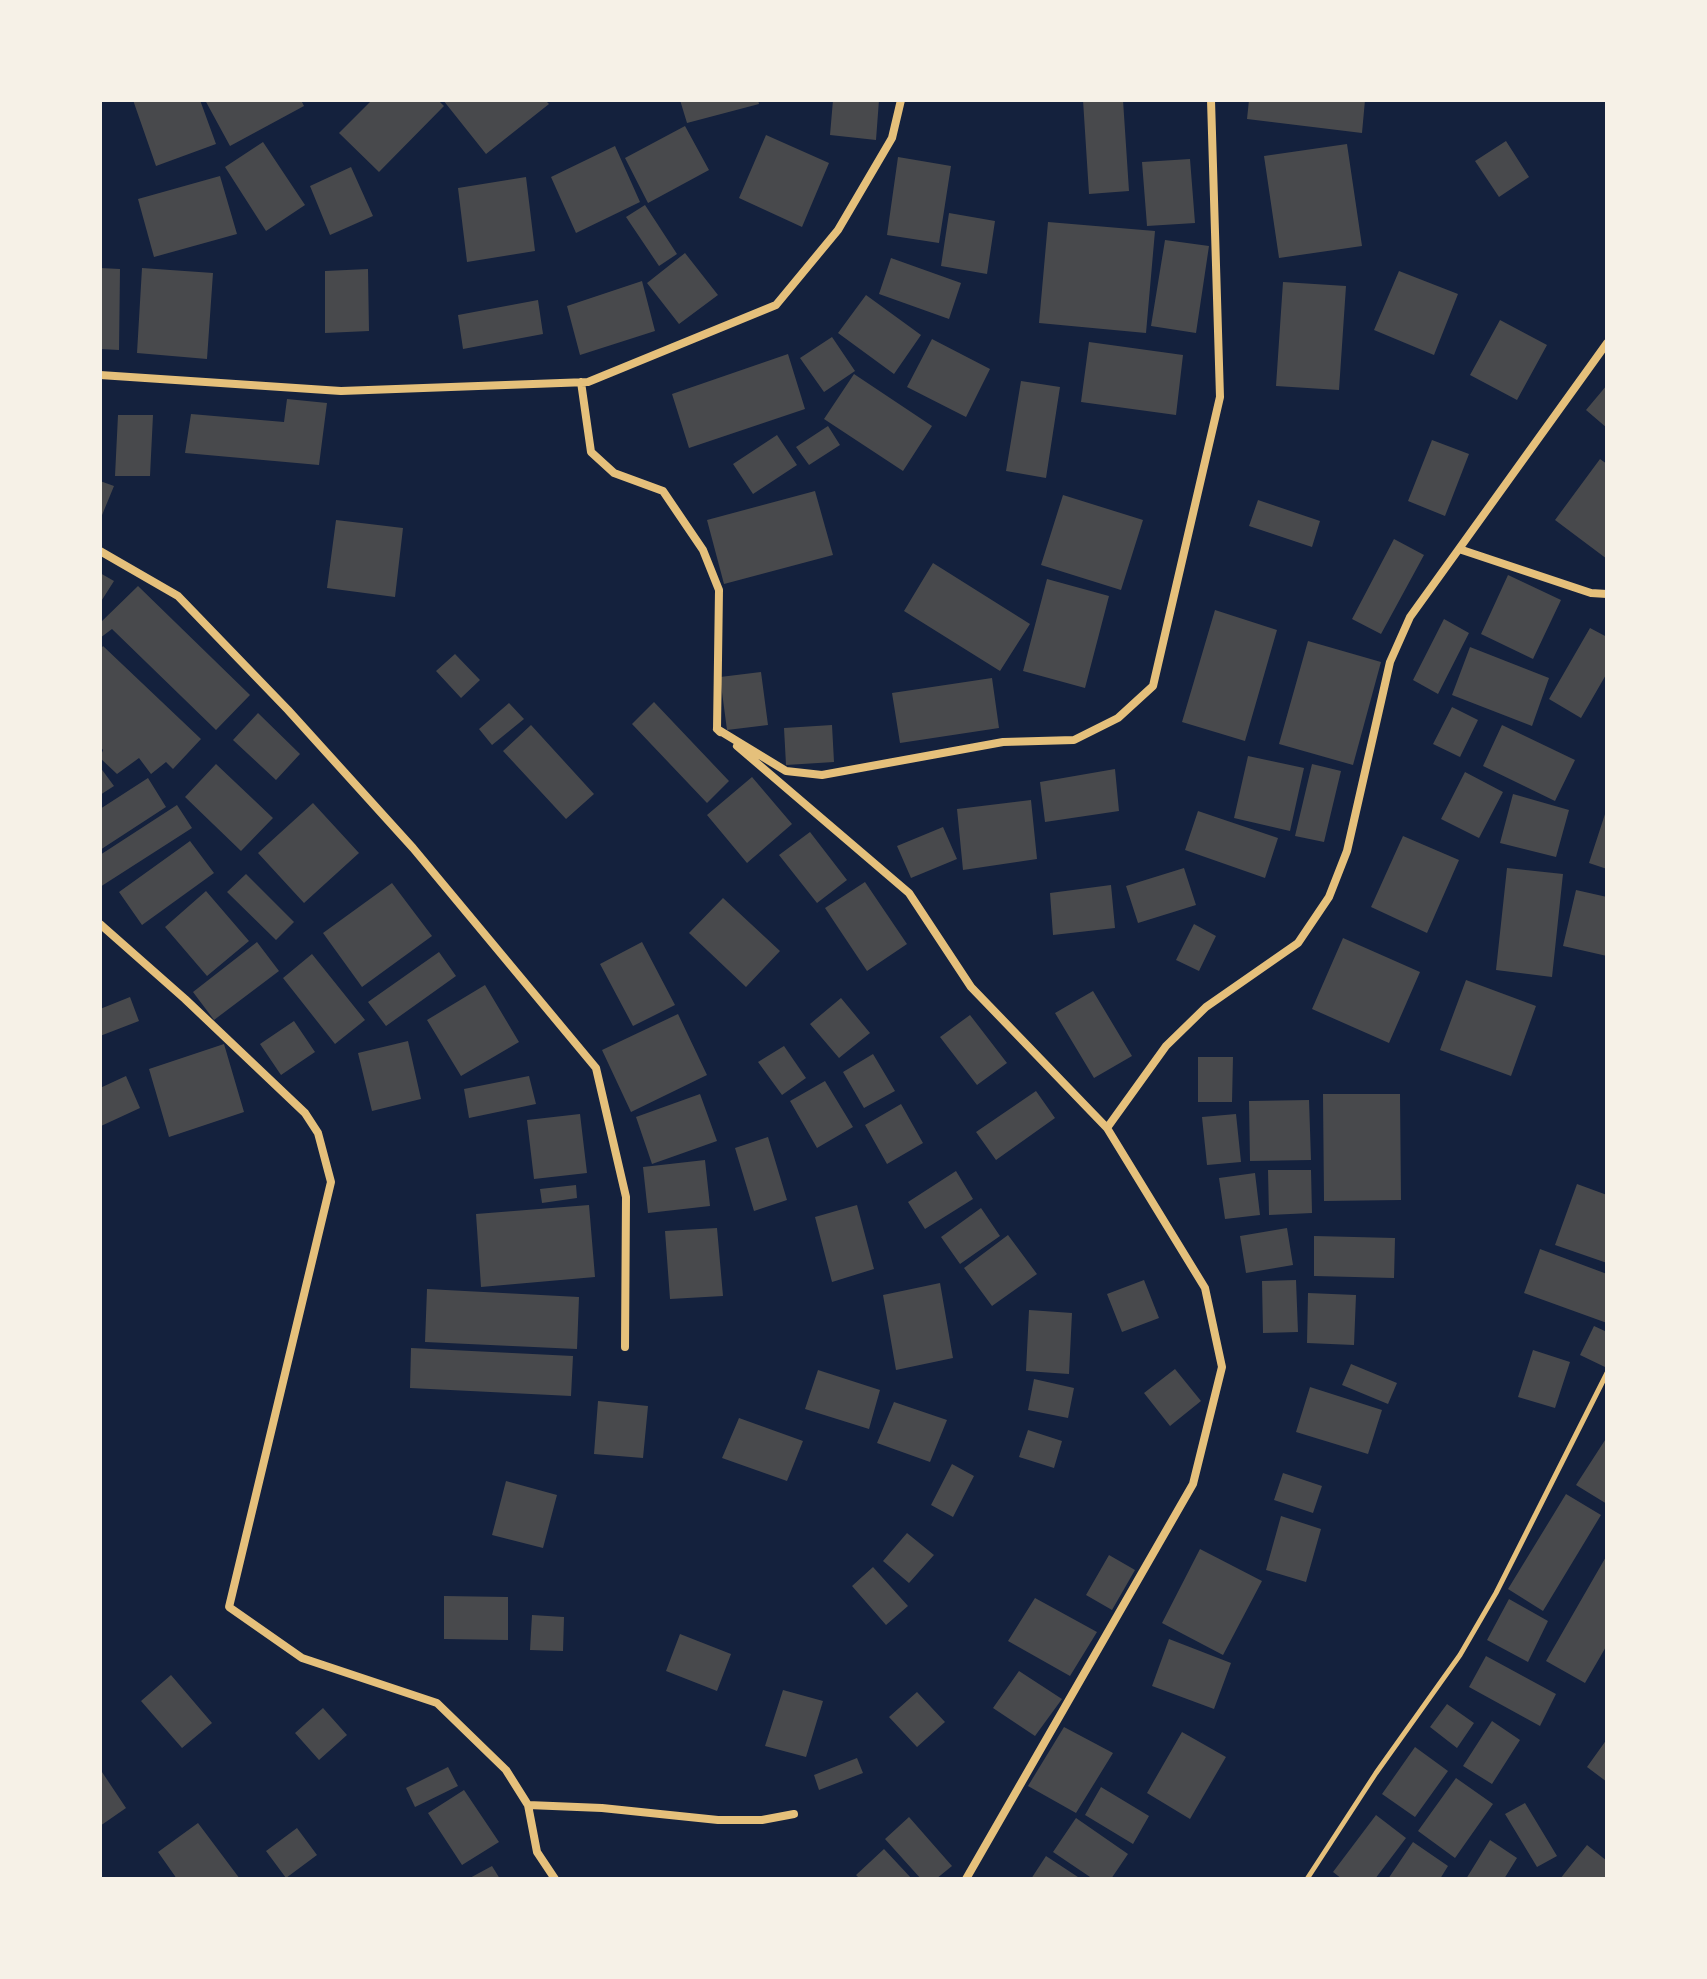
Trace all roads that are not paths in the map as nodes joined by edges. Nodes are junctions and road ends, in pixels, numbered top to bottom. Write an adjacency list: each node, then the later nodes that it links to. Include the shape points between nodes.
1 (901, 100): 5 (street, via 892,138 838,230 776,305)
2 (1211, 100): 9 (street, via 1220,397 1153,686 1118,718 1074,740 1003,742 822,775 786,771)
3 (1607, 343): 6 (street)
4 (100, 375): 5 (street, via 341,391)
5 (581, 382): 9 (street, via 591,452 614,473 663,491 703,550 719,590)
6 (1462, 550): 8 (street); 11 (street, via 1410,617 1390,662 1347,851 1329,897 1298,943 1206,1007 1166,1046)
7 (100, 551): 12 (street, via 178,596 288,710 413,848 596,1068 626,1197)
8 (1607, 594)
9 (717, 729): 11 (street, via 909,893 971,987)
10 (100, 924): 13 (street, via 305,1113 318,1133 331,1182 229,1607 302,1658 437,1703 506,1770)
11 (1107, 1128): 16 (street, via 1205,1288 1222,1367 1193,1484)
12 (625, 1347)
13 (528, 1805): 14 (street, via 718,1820); 15 (street, via 537,1852)
14 (794, 1814)
15 (555, 1879)
16 (966, 1879)

